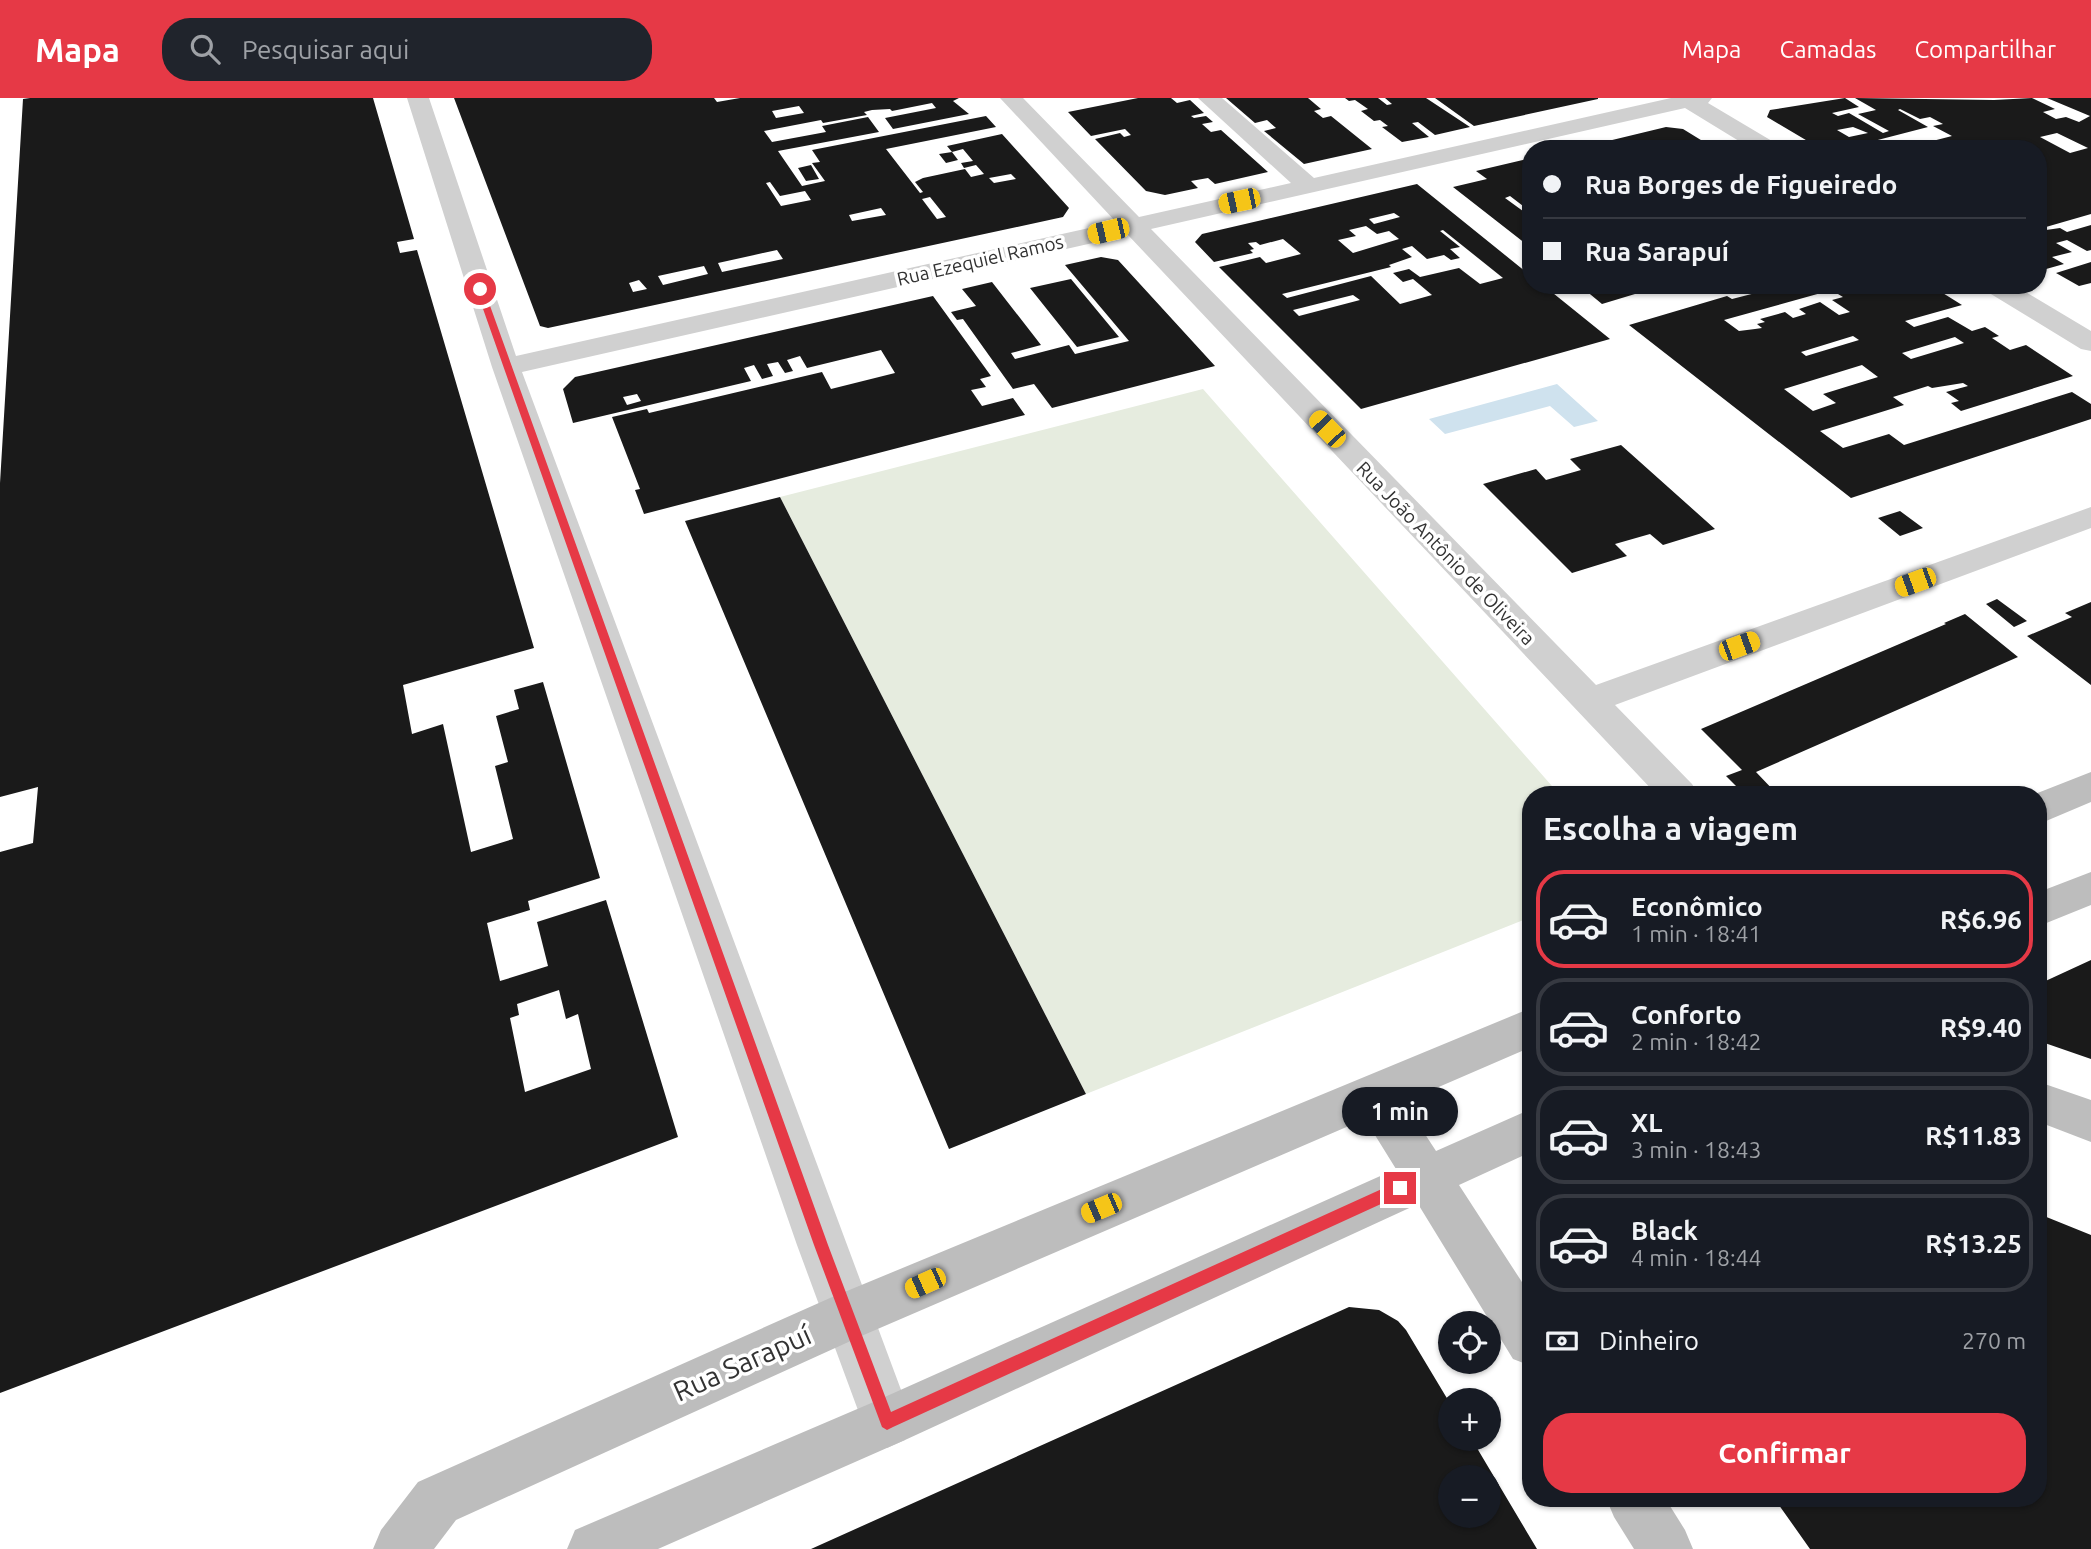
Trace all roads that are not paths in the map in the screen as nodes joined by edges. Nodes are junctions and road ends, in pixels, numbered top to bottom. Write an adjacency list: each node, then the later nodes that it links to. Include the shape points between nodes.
1 (418, 98): 10 (street)
2 (1011, 98): 7 (street, Rua João Antônio de Oliveira)
3 (1209, 98): 6 (street)
4 (1691, 99): 5 (street); 6 (street, Rua Ezequiel Ramos)
5 (1755, 140)
6 (1308, 185): 7 (street, Rua Ezequiel Ramos)
7 (1130, 225): 10 (street, Rua Ezequiel Ramos); 12 (street, Rua João Antônio de Oliveira)
8 (2010, 294): 9 (street)
9 (2091, 343)
10 (506, 367): 24 (street)
11 (2091, 517): 12 (street)
12 (1588, 701): 13 (street, Rua João Antônio de Oliveira)
13 (1671, 786)
14 (2091, 786): 15 (main road)
15 (2047, 805)
16 (2091, 888): 17 (main road)
17 (2047, 907)
18 (1522, 1031): 19 (main road, Rua Sarapuí)
19 (1374, 1094): 23 (main road); 24 (main road, Rua Sarapuí)
20 (2047, 1105): 21 (main road)
21 (2091, 1121)
22 (1522, 1134): 23 (main road)
23 (1425, 1177): 25 (main road); 26 (main road)
24 (848, 1316): 26 (street); 28 (main road, Rua Sarapuí, via 437,1501)
25 (1522, 1327)
26 (887, 1422): 29 (main road)
27 (1639, 1507): 30 (main road)
28 (400, 1549)
29 (594, 1549)
30 (1666, 1549)

